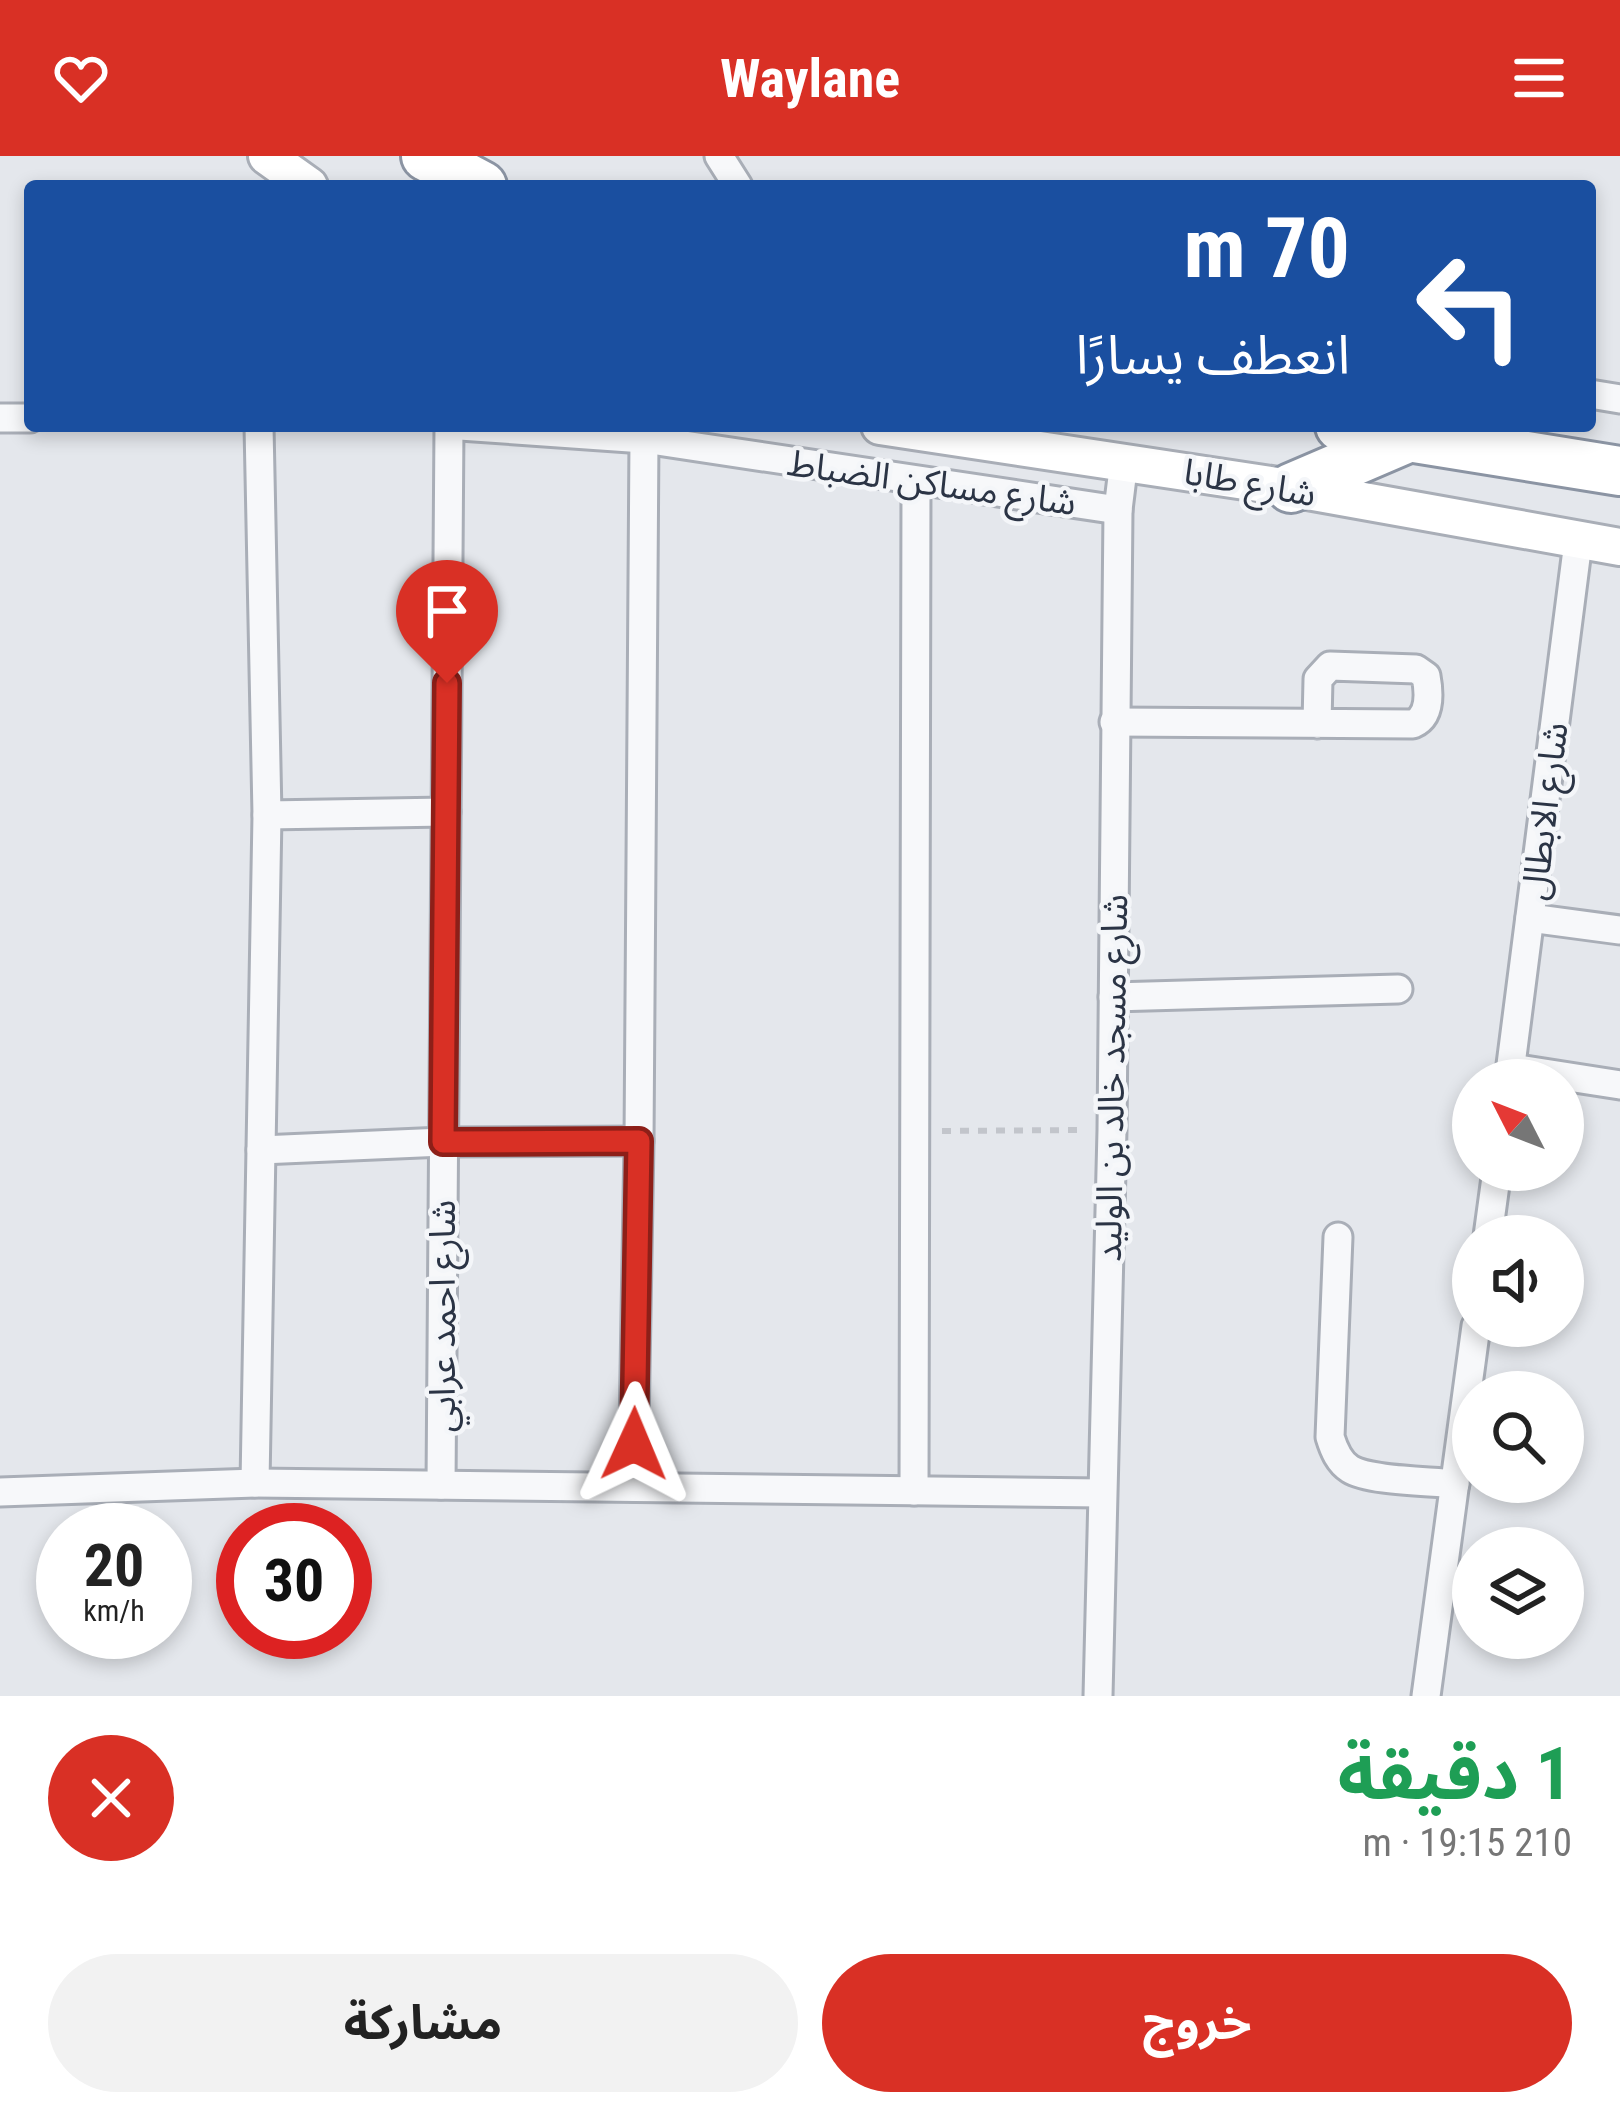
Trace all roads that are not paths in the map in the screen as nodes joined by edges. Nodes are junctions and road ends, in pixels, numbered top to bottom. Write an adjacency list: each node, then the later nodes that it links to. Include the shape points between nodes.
1 (267, 156): 3 (street)
2 (427, 156): 4 (highway)
3 (301, 180)
4 (471, 180)
5 (259, 432): 22 (street)
6 (449, 432): 21 (street, شارع احمد عرابي)
7 (545, 432): 11 (street, شارع مساكن الضباط)
8 (912, 432): 12 (street, شارع طابا)
9 (1378, 432): 10 (highway)
10 (1410, 437): 13 (highway); 15 (highway)
11 (644, 439): 14 (street, شارع مساكن الضباط); 30 (street)
12 (1124, 461): 15 (street, شارع طابا); 16 (street, شارع مسجد خالد بن الوليد)
13 (1620, 471)
14 (916, 481): 16 (street, شارع مساكن الضباط); 38 (street)
15 (1291, 488): 17 (street, شارع طابا)
16 (1118, 510): 19 (street, شارع مسجد خالد بن الوليد)
17 (1578, 542): 18 (street, شارع طابا); 23 (street, شارع الابطال)
18 (1620, 548)
19 (1114, 722): 20 (street); 26 (street, شارع مسجد خالد بن الوليد)
20 (1316, 724)
21 (446, 812): 22 (street); 31 (street, شارع احمد عرابي)
22 (267, 815): 32 (street)
23 (1530, 918): 24 (street); 27 (street, شارع الابطال)
24 (1620, 930)
25 (1398, 989): 26 (street)
26 (1113, 997): 40 (street, شارع مسجد خالد بن الوليد)
27 (1512, 1059)
28 (1584, 1081): 29 (street)
29 (1620, 1084)
30 (639, 1141): 31 (street); 37 (street)
31 (443, 1142): 32 (street); 36 (street, شارع احمد عرابي)
32 (261, 1150): 34 (street)
33 (1338, 1237): 35 (street, via 1335,1453 1363,1475)
34 (255, 1483): 36 (street); 39 (street)
35 (1452, 1484)
36 (441, 1485): 37 (street)
37 (633, 1487): 38 (street)
38 (914, 1491): 40 (street)
39 (0, 1492)
40 (1102, 1493): 42 (street, شارع مسجد خالد بن الوليد)
41 (1452, 1503): 43 (street)
42 (1099, 1696)
43 (1426, 1696)

